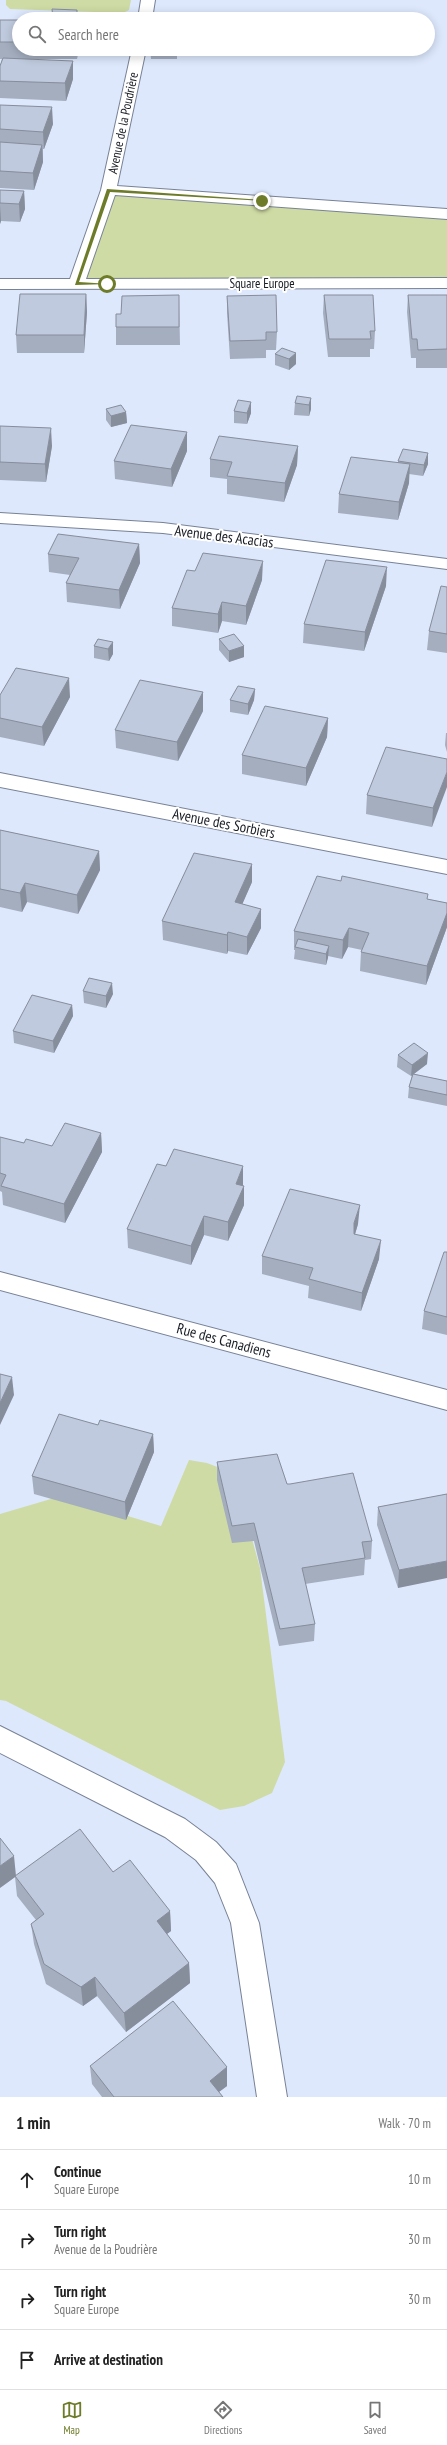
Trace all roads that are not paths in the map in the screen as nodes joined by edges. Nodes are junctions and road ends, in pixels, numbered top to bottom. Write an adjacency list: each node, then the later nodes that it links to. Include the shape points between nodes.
1 (148, 0): 2 (street)
2 (145, 12)
3 (137, 56): 4 (street, Avenue de la Poudrière)
4 (109, 190): 5 (street); 8 (street, Avenue de la Poudrière)
5 (447, 214)
6 (447, 283): 8 (street, Square Europe)
7 (0, 284): 8 (street)
8 (76, 284)
9 (0, 518): 10 (street, Avenue des Acacias, via 163,528)
10 (447, 564)
11 (0, 780): 12 (street, Avenue des Sorbiers)
12 (447, 867)
13 (0, 1281): 14 (street, Rue des Canadiens)
14 (447, 1400)
15 (0, 1739): 16 (street, via 175,1828 206,1851 226,1874 245,1922)
16 (272, 2097)

